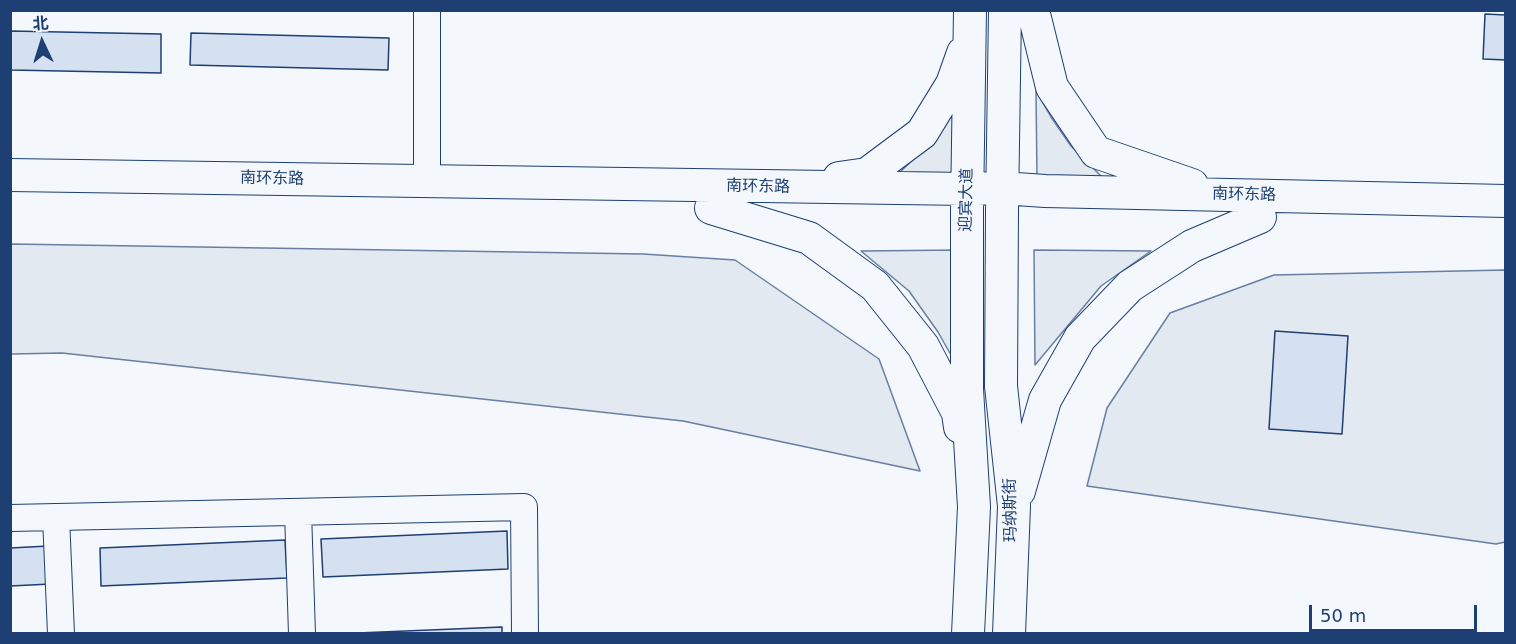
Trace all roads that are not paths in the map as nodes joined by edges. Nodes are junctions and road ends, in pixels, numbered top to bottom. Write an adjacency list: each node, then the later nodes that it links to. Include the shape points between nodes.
1 (427, 10): 6 (street)
2 (1005, 10): 11 (main road)
3 (1033, 10): 8 (main road, via 1052,87 1096,152)
4 (970, 21): 7 (main road, via 952,84 922,133 867,174); 10 (main road, 迎宾大道)
5 (10, 175): 6 (main road, 南环东路)
6 (427, 182): 7 (main road, 南环东路)
7 (775, 187): 10 (main road, 南环东路)
8 (1222, 195): 11 (main road, 南环东路, via 1045,191); 12 (main road, 南环东路)
9 (10, 196): 13 (main road, 南环东路)
10 (967, 199): 11 (main road, 南环东路); 13 (main road, 南环东路); 17 (main road, 迎宾大道, via 967,390)
11 (1002, 199): 14 (main road, 南环东路); 16 (main road, 玛纳斯街, via 1001,386)
12 (1506, 201)
13 (711, 208): 17 (main road, via 809,238 875,286 923,346 958,412)
14 (1260, 217): 15 (main road, 南环东路); 16 (main road, via 1192,246 1130,286 1080,338 1045,400)
15 (1506, 223)
16 (1014, 506): 25 (main road, 玛纳斯街)
17 (974, 507): 24 (main road)
18 (298, 512): 19 (street); 22 (street); 23 (street, via 524,507)
19 (56, 517): 20 (street); 21 (street)
20 (10, 518)
21 (62, 633)
22 (302, 633)
23 (525, 633)
24 (968, 633)
25 (1009, 633)

